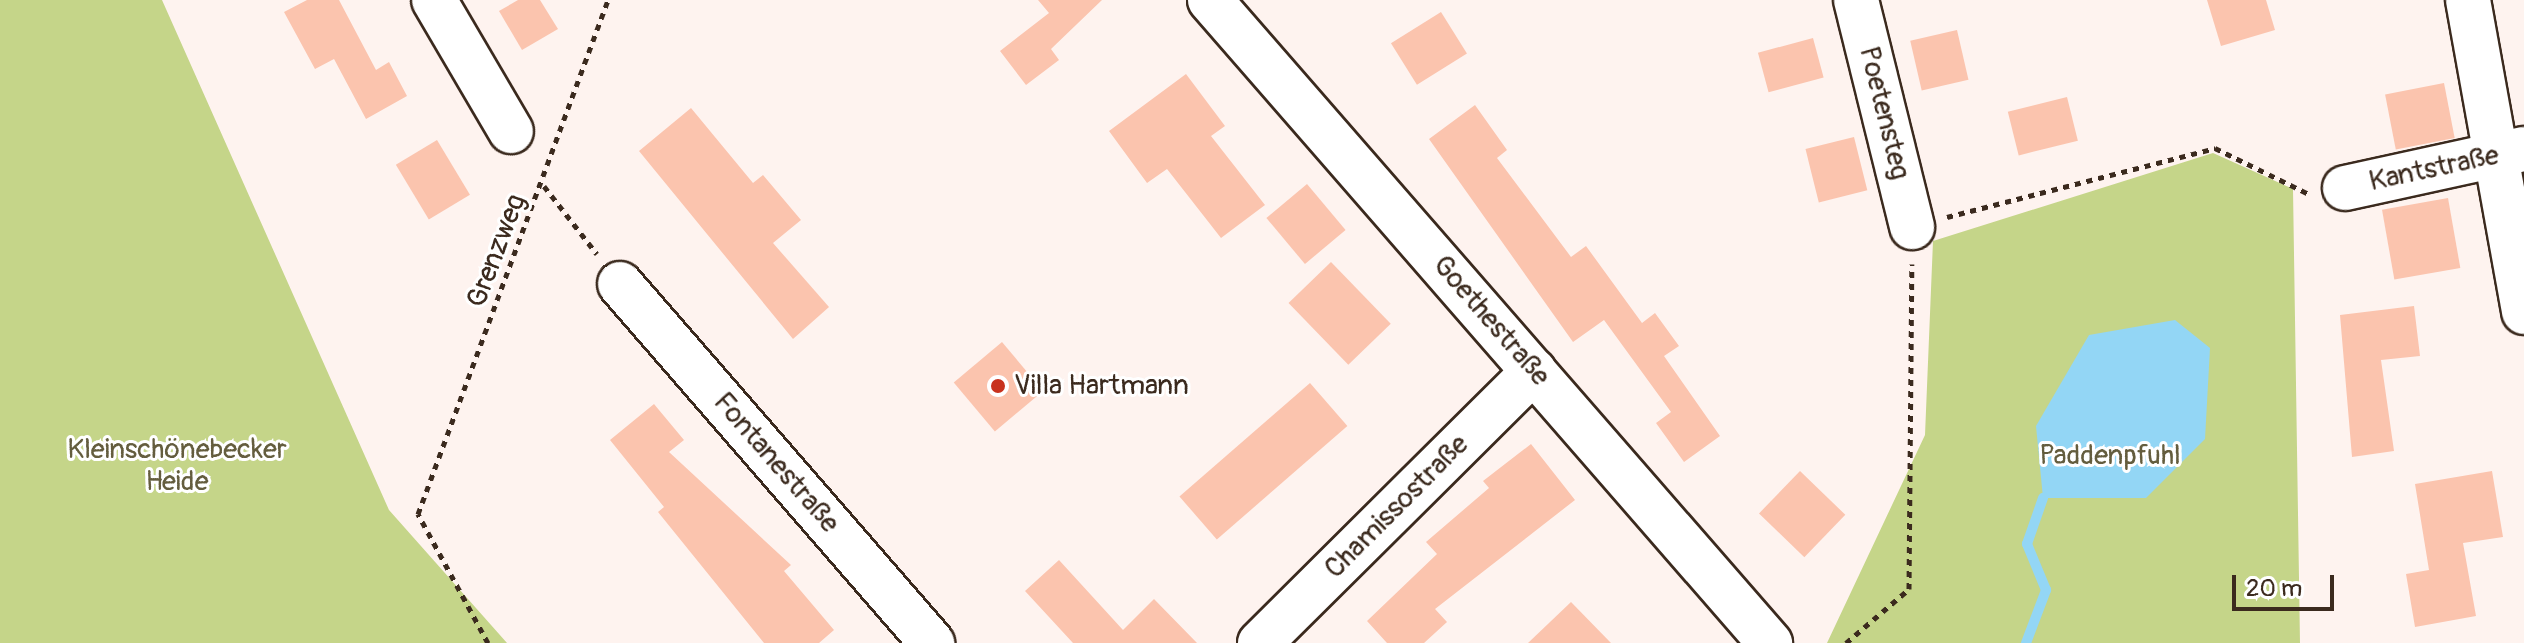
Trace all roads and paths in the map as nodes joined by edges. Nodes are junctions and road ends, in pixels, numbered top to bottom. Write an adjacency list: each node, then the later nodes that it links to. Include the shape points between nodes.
1 (434, 0): 6 (street)
2 (608, 0): 8 (path, Grenzweg)
3 (1210, 0): 13 (street, Goethestraße)
4 (1856, 0): 10 (street, Poetensteg)
5 (2468, 0): 7 (street)
6 (511, 131)
7 (2512, 152): 9 (street, Kantstraße); 12 (street)
8 (543, 185): 11 (path); 14 (path, Grenzweg, via 418,514)
9 (2345, 188): 10 (path, via 2306,194 2215,148)
10 (1912, 227): 18 (path, via 1909,589)
11 (620, 284): 15 (street, Fontanestraße)
12 (2524, 312)
13 (1534, 371): 16 (street, Chamissostraße); 17 (street, Goethestraße)
14 (488, 643)
15 (932, 643)
16 (1260, 643)
17 (1770, 643)
18 (1846, 643)

